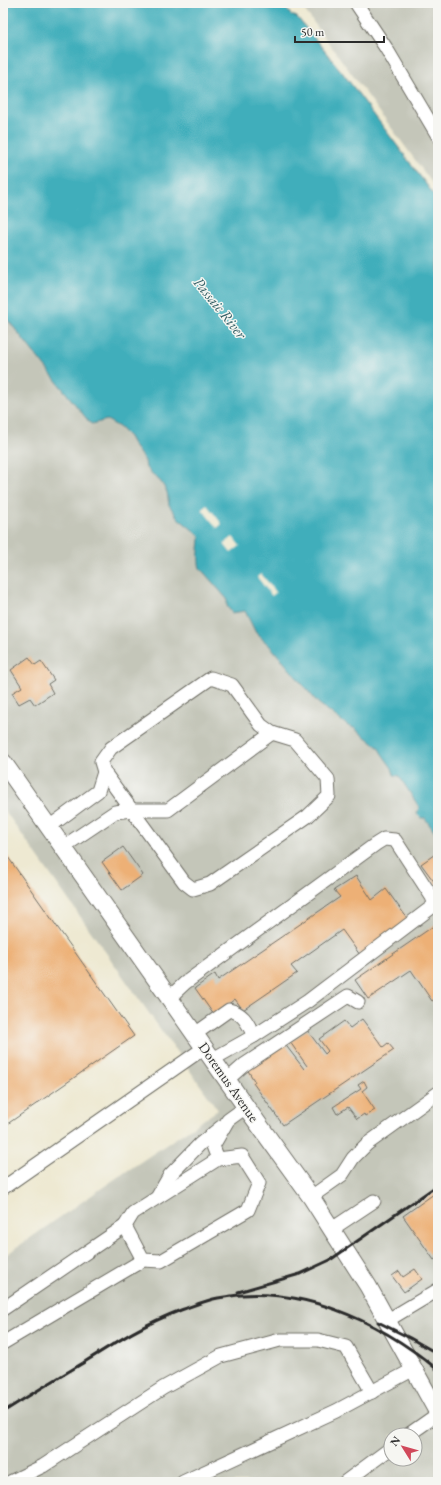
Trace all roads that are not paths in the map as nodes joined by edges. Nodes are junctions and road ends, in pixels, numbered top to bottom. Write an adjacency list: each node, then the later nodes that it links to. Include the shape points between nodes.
1 (356, 3): 2 (street)
2 (434, 120): 3 (street)
3 (438, 136)
4 (272, 733): 6 (street, via 261,725 232,685 211,678 110,748 101,762); 7 (street, via 168,810); 7 (street, via 295,740 328,779 329,796 308,816 210,884 193,889 184,882)
5 (3, 762): 8 (main road, Doremus Avenue)
6 (104, 772): 7 (street); 8 (street, via 98,791)
7 (132, 810): 9 (street, via 115,812)
8 (48, 826): 9 (main road, Doremus Avenue)
9 (63, 848): 10 (main road, Doremus Avenue)
10 (169, 998): 12 (main road, Doremus Avenue); 13 (street, via 185,983 376,844 384,839 395,840 432,897 432,907 308,1001)
11 (358, 1002): 15 (street, via 348,996 244,1065)
12 (195, 1034): 13 (street, via 229,1010 238,1012 248,1022); 14 (main road, Doremus Avenue)
13 (254, 1036): 14 (street)
14 (208, 1053): 15 (main road, Doremus Avenue); 20 (street)
15 (228, 1080): 17 (main road, Doremus Avenue)
16 (438, 1093): 21 (street, via 367,1144 342,1174)
17 (246, 1107): 18 (street); 21 (main road, Doremus Avenue)
18 (228, 1120): 19 (street, via 213,1146); 22 (street, via 170,1175)
19 (218, 1159): 22 (street); 26 (street, via 242,1156 259,1183 248,1210 161,1262)
20 (3, 1188)
21 (311, 1196): 25 (main road, Doremus Avenue)
22 (157, 1198): 24 (street, via 133,1214)
23 (374, 1201): 25 (street)
24 (125, 1226): 26 (street); 28 (street)
25 (332, 1229): 29 (main road, Doremus Avenue)
26 (143, 1260): 30 (street)
27 (438, 1290): 29 (street)
28 (3, 1309)
29 (388, 1320): 31 (main road, Doremus Avenue)
30 (3, 1343)
31 (414, 1369): 32 (street); 33 (main road, Doremus Avenue)
32 (372, 1392): 36 (street, via 346,1347 318,1340 280,1340 221,1356 163,1388 44,1466); 37 (street)
33 (438, 1413): 34 (street)
34 (419, 1427)
35 (383, 1454): 38 (street)
36 (10, 1482)
37 (184, 1482)
38 (345, 1482)

